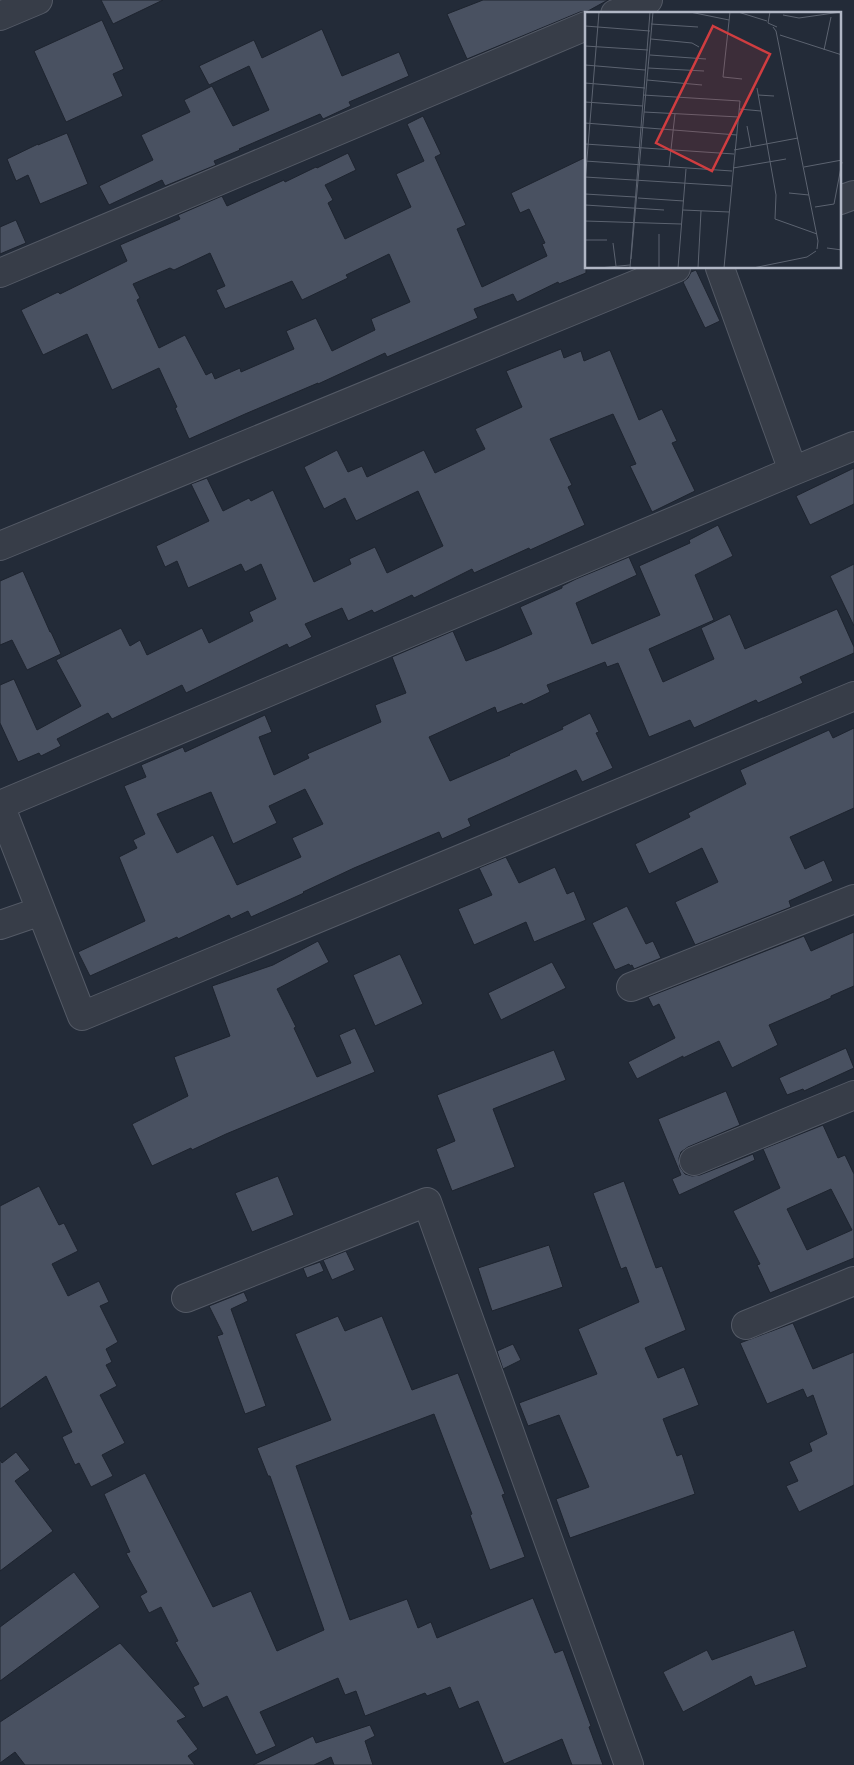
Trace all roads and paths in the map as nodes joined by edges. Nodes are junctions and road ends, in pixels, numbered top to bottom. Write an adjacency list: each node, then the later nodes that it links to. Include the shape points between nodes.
1 (38, 0): 4 (street)
2 (648, 0): 3 (street)
3 (618, 10)
4 (0, 16)
5 (585, 26): 10 (street)
6 (854, 195): 7 (street)
7 (842, 199)
8 (674, 269): 13 (street)
9 (720, 269): 12 (street)
10 (0, 273)
11 (854, 446): 12 (street)
12 (793, 471): 15 (street)
13 (0, 546)
14 (854, 696): 17 (street, via 82,1016)
15 (0, 805): 17 (street)
16 (854, 899): 19 (street)
17 (41, 910): 18 (street)
18 (0, 925)
19 (631, 987)
20 (854, 1095): 21 (street)
21 (694, 1161)
22 (854, 1281): 24 (street)
23 (186, 1298): 25 (street, via 427,1202)
24 (746, 1325)
25 (629, 1765)

